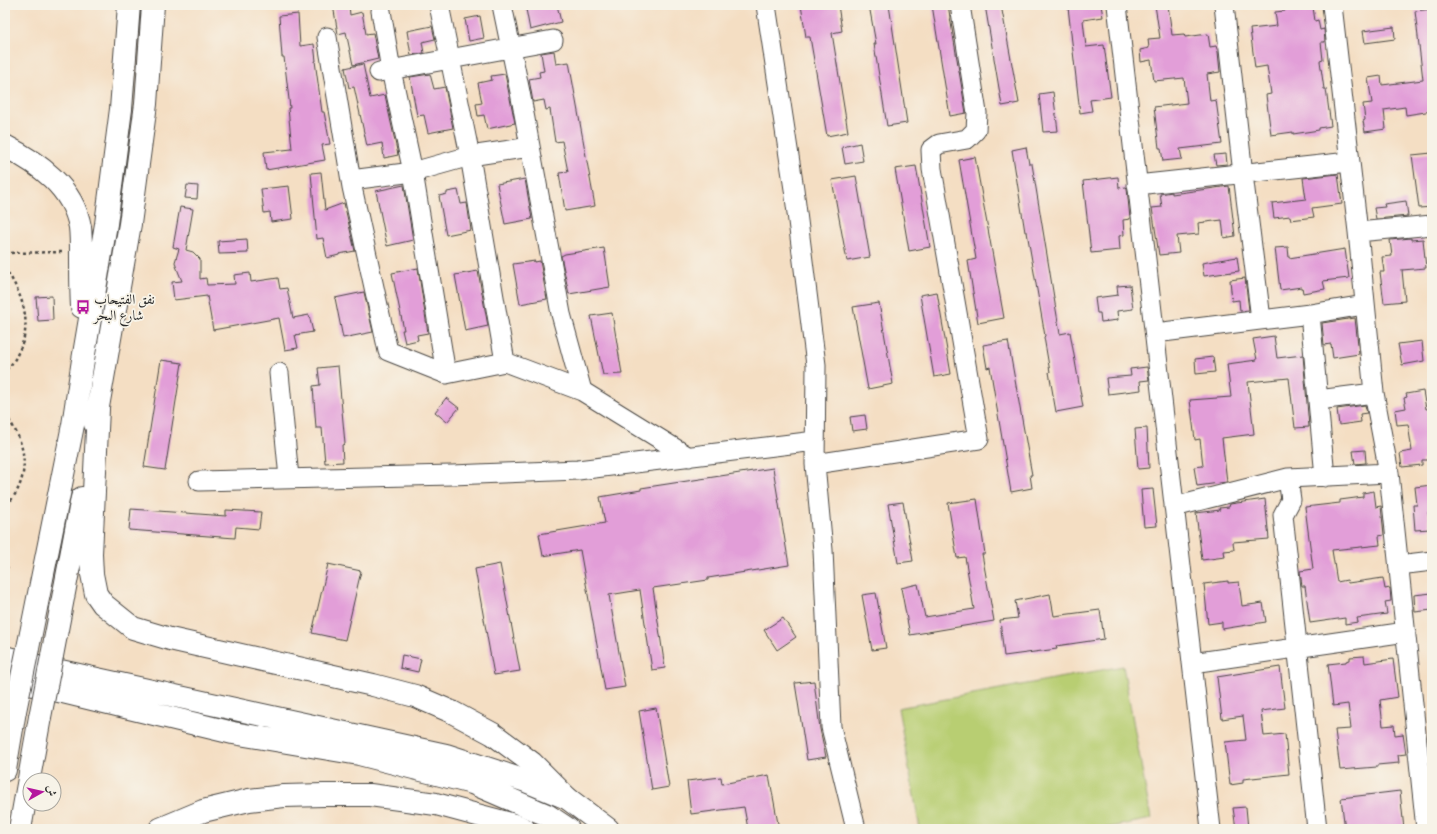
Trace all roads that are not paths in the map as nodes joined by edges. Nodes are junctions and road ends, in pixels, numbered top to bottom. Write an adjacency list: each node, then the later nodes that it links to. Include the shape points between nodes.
1 (129, 5): 30 (main road, via 121,109 106,224)
2 (154, 5): 37 (main road, via 146,104 130,224)
3 (439, 5): 14 (street)
4 (502, 5): 13 (street)
5 (766, 5): 38 (street, via 794,189 816,365)
6 (960, 5): 40 (street, via 977,113 976,130 967,139 939,144 931,150 932,169 979,439)
7 (1117, 5): 23 (street)
8 (1224, 5): 21 (street)
9 (1332, 5): 19 (street)
10 (381, 11): 15 (street)
11 (327, 37): 22 (street)
12 (553, 40): 13 (street)
13 (510, 48): 14 (street); 17 (street)
14 (451, 59): 15 (street); 18 (street)
15 (385, 71): 20 (street)
16 (5, 146): 30 (main road, via 46,171 74,208 80,227)
17 (530, 147): 18 (street); 34 (street, via 561,314)
18 (470, 156): 20 (street); 31 (street)
19 (1350, 162): 21 (street); 25 (street)
20 (413, 172): 22 (street); 33 (street)
21 (1243, 174): 23 (street); 28 (street)
22 (351, 180): 33 (street, via 388,351)
23 (1138, 185): 29 (street)
24 (1432, 225): 25 (street)
25 (1358, 232): 26 (street)
26 (1364, 305): 27 (street); 35 (street)
27 (1310, 314): 28 (street); 36 (street)
28 (1261, 319): 29 (street)
29 (1155, 333): 46 (street)
30 (82, 360): 54 (main road, bridge, via 73,425)
31 (505, 362): 33 (street); 34 (street)
32 (278, 373): 43 (street)
33 (446, 374)
34 (582, 391): 39 (street)
35 (1374, 393): 36 (street); 41 (street)
36 (1318, 400): 42 (street)
37 (98, 409): 55 (main road, via 91,554 96,594 102,604 133,628 170,639 415,696 493,734 532,763); 56 (main road, bridge)
38 (815, 440): 39 (street); 40 (street)
39 (689, 457): 43 (street, via 578,470)
40 (815, 464): 61 (street, via 823,550 831,727)
41 (1389, 474): 42 (street); 48 (street)
42 (1325, 477): 44 (street)
43 (289, 478): 45 (street)
44 (1288, 478): 46 (street); 50 (street, via 1291,500 1283,515)
45 (200, 481)
46 (1174, 507): 52 (street)
47 (1432, 561): 48 (street)
48 (1399, 565): 49 (street)
49 (1406, 632): 50 (street); 64 (street)
50 (1298, 648): 52 (street); 63 (street)
51 (5, 657): 55 (main road, via 446,755 526,781)
52 (1192, 663): 62 (street)
53 (5, 678): 59 (main road, via 233,733 359,754 472,782 547,815)
54 (5, 770)
55 (567, 798): 60 (main road)
56 (20, 829)
57 (160, 829): 58 (main road, via 203,811 249,800 324,795 370,795 436,804)
58 (524, 829)
59 (568, 829)
60 (608, 829)
61 (856, 829)
62 (1211, 829)
63 (1317, 829)
64 (1426, 829)

